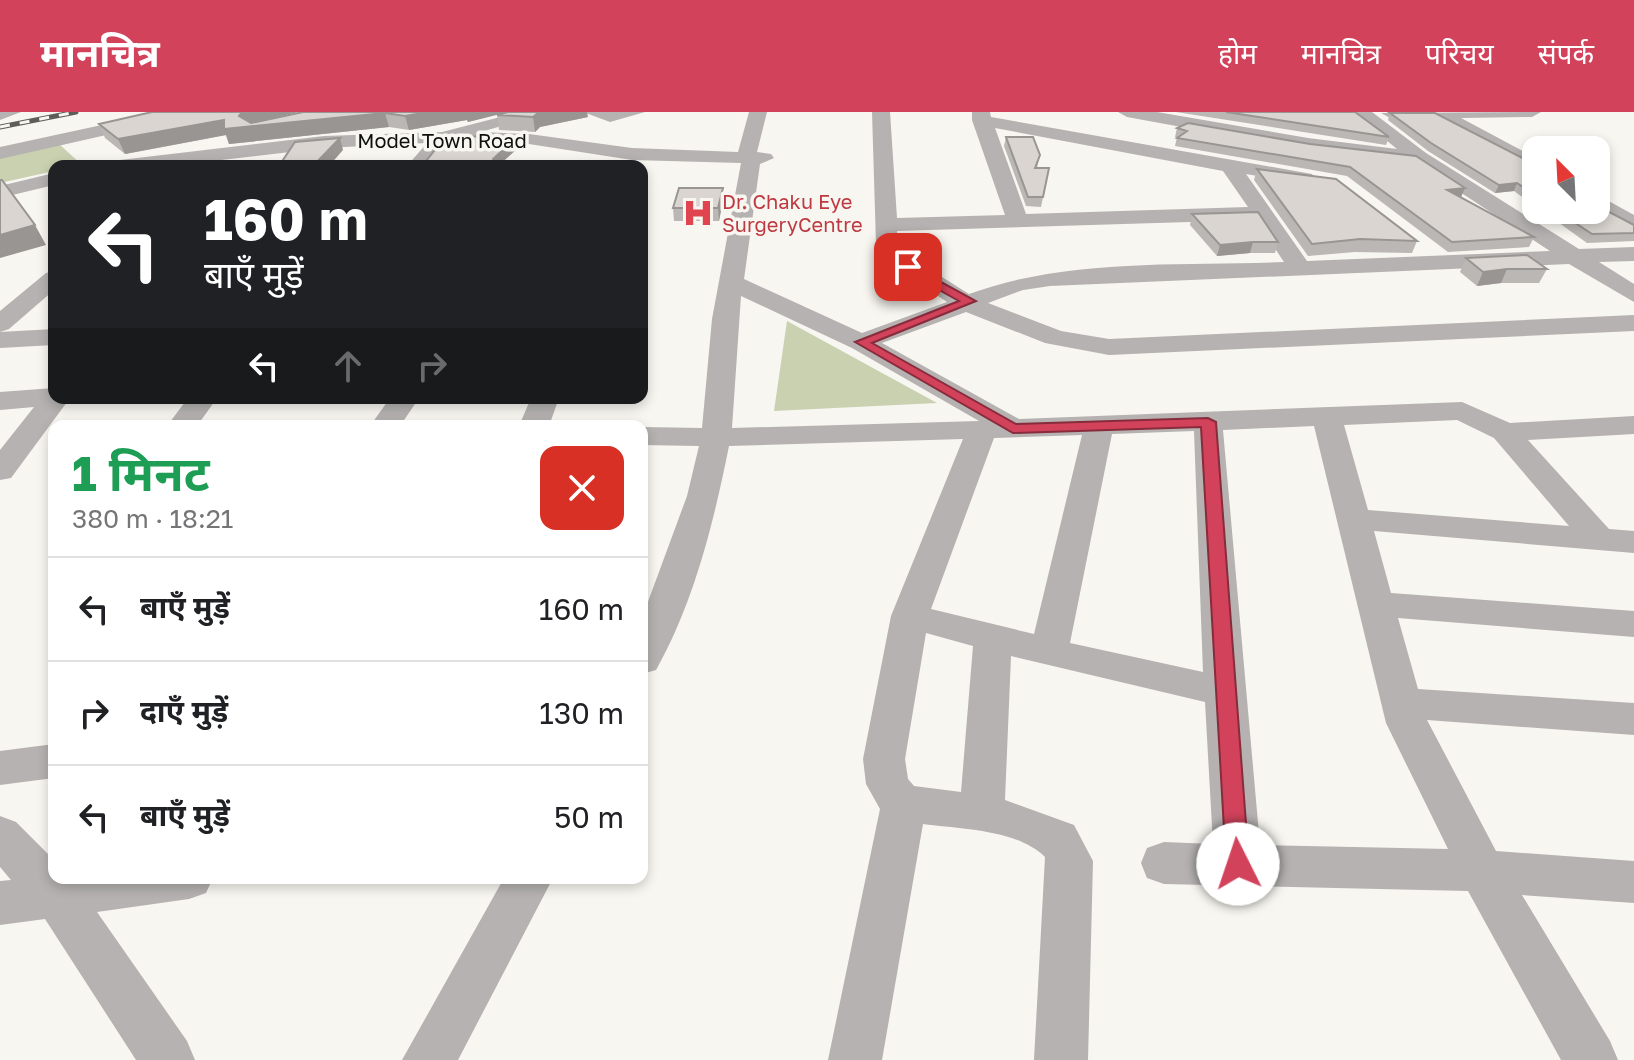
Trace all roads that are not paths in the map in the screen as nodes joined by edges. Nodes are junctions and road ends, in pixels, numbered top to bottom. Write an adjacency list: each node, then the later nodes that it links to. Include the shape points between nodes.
1 (102, 112): 15 (street)
2 (186, 112): 21 (street)
3 (592, 112): 4 (street, via 610,117)
4 (636, 112)
5 (758, 112): 29 (street)
6 (775, 112): 29 (street)
7 (881, 112): 39 (street)
8 (1127, 112): 20 (street)
9 (1360, 112): 13 (street); 22 (street)
10 (1532, 112): 13 (street)
11 (528, 113): 18 (street)
12 (0, 115): 16 (street)
13 (1443, 115): 23 (street)
14 (981, 116): 30 (street); 37 (street)
15 (58, 121)
16 (9, 125)
17 (259, 130): 24 (street)
18 (442, 137): 19 (street, Model Town Road); 27 (street); 28 (street, Model Town Road)
19 (324, 142): 25 (street, Model Town Road); 26 (street)
20 (1296, 142): 22 (street); 30 (street, via 1322,173)
21 (0, 153)
22 (1419, 157): 42 (street)
23 (1522, 158)
24 (133, 160)
25 (171, 160)
26 (305, 160)
27 (422, 160)
28 (630, 160): 29 (street, Model Town Road)
29 (754, 160): 45 (street)
30 (1230, 166): 36 (street)
31 (48, 180): 34 (street)
32 (1610, 191): 33 (street)
33 (1621, 191)
34 (0, 192)
35 (1610, 209): 38 (street)
36 (1261, 213): 37 (street); 44 (street)
37 (1017, 219): 39 (street)
38 (1634, 224)
39 (886, 225): 48 (street, via 887,244 896,258)
40 (1415, 242): 43 (street)
41 (1634, 254): 42 (street)
42 (1574, 256): 43 (street); 47 (street)
43 (1440, 261): 44 (street)
44 (1299, 267): 48 (street, via 1065,277 1018,284)
45 (731, 282): 53 (street); 64 (street)
46 (48, 283): 50 (street)
47 (1634, 295)
48 (969, 301): 49 (street, via 1042,336 1109,347); 53 (street)
49 (1634, 323)
50 (0, 324)
51 (48, 337): 52 (street)
52 (0, 340)
53 (861, 342): 61 (street)
54 (48, 398): 55 (street)
55 (0, 401)
56 (50, 404): 65 (street)
57 (1327, 417): 58 (street); 62 (street, via 1462,411); 66 (street)
58 (1208, 422): 60 (street); 75 (street)
59 (1634, 425): 62 (street)
60 (1099, 426): 61 (street); 74 (street)
61 (998, 429): 64 (street); 70 (street)
62 (1505, 432): 67 (street)
63 (648, 436): 64 (street)
64 (716, 437): 73 (street, via 672,592)
65 (0, 471)
66 (1354, 519): 67 (street); 69 (street)
67 (1600, 540): 68 (street)
68 (1634, 542)
69 (1376, 604): 71 (street); 76 (street)
70 (910, 616): 72 (street); 80 (street, via 884,759 886,782)
71 (1634, 624)
72 (993, 638): 74 (street); 81 (street)
73 (648, 646)
74 (1049, 652): 75 (street)
75 (1224, 692): 84 (street)
76 (1402, 703): 77 (street); 85 (street, via 1407,723)
77 (1634, 719)
78 (48, 762): 79 (street)
79 (0, 768)
80 (904, 803): 81 (street); 93 (street)
81 (982, 814): 94 (street, via 1052,835 1070,861)
82 (0, 836): 89 (street)
83 (1164, 863): 84 (street)
84 (1238, 864): 85 (street)
85 (1482, 871): 86 (street); 95 (street)
86 (1634, 882)
87 (142, 884): 89 (street)
88 (526, 884): 92 (street)
89 (57, 895): 90 (street); 91 (street)
90 (0, 903)
91 (168, 1060)
92 (429, 1060)
93 (855, 1060)
94 (1061, 1060)
95 (1591, 1060)

